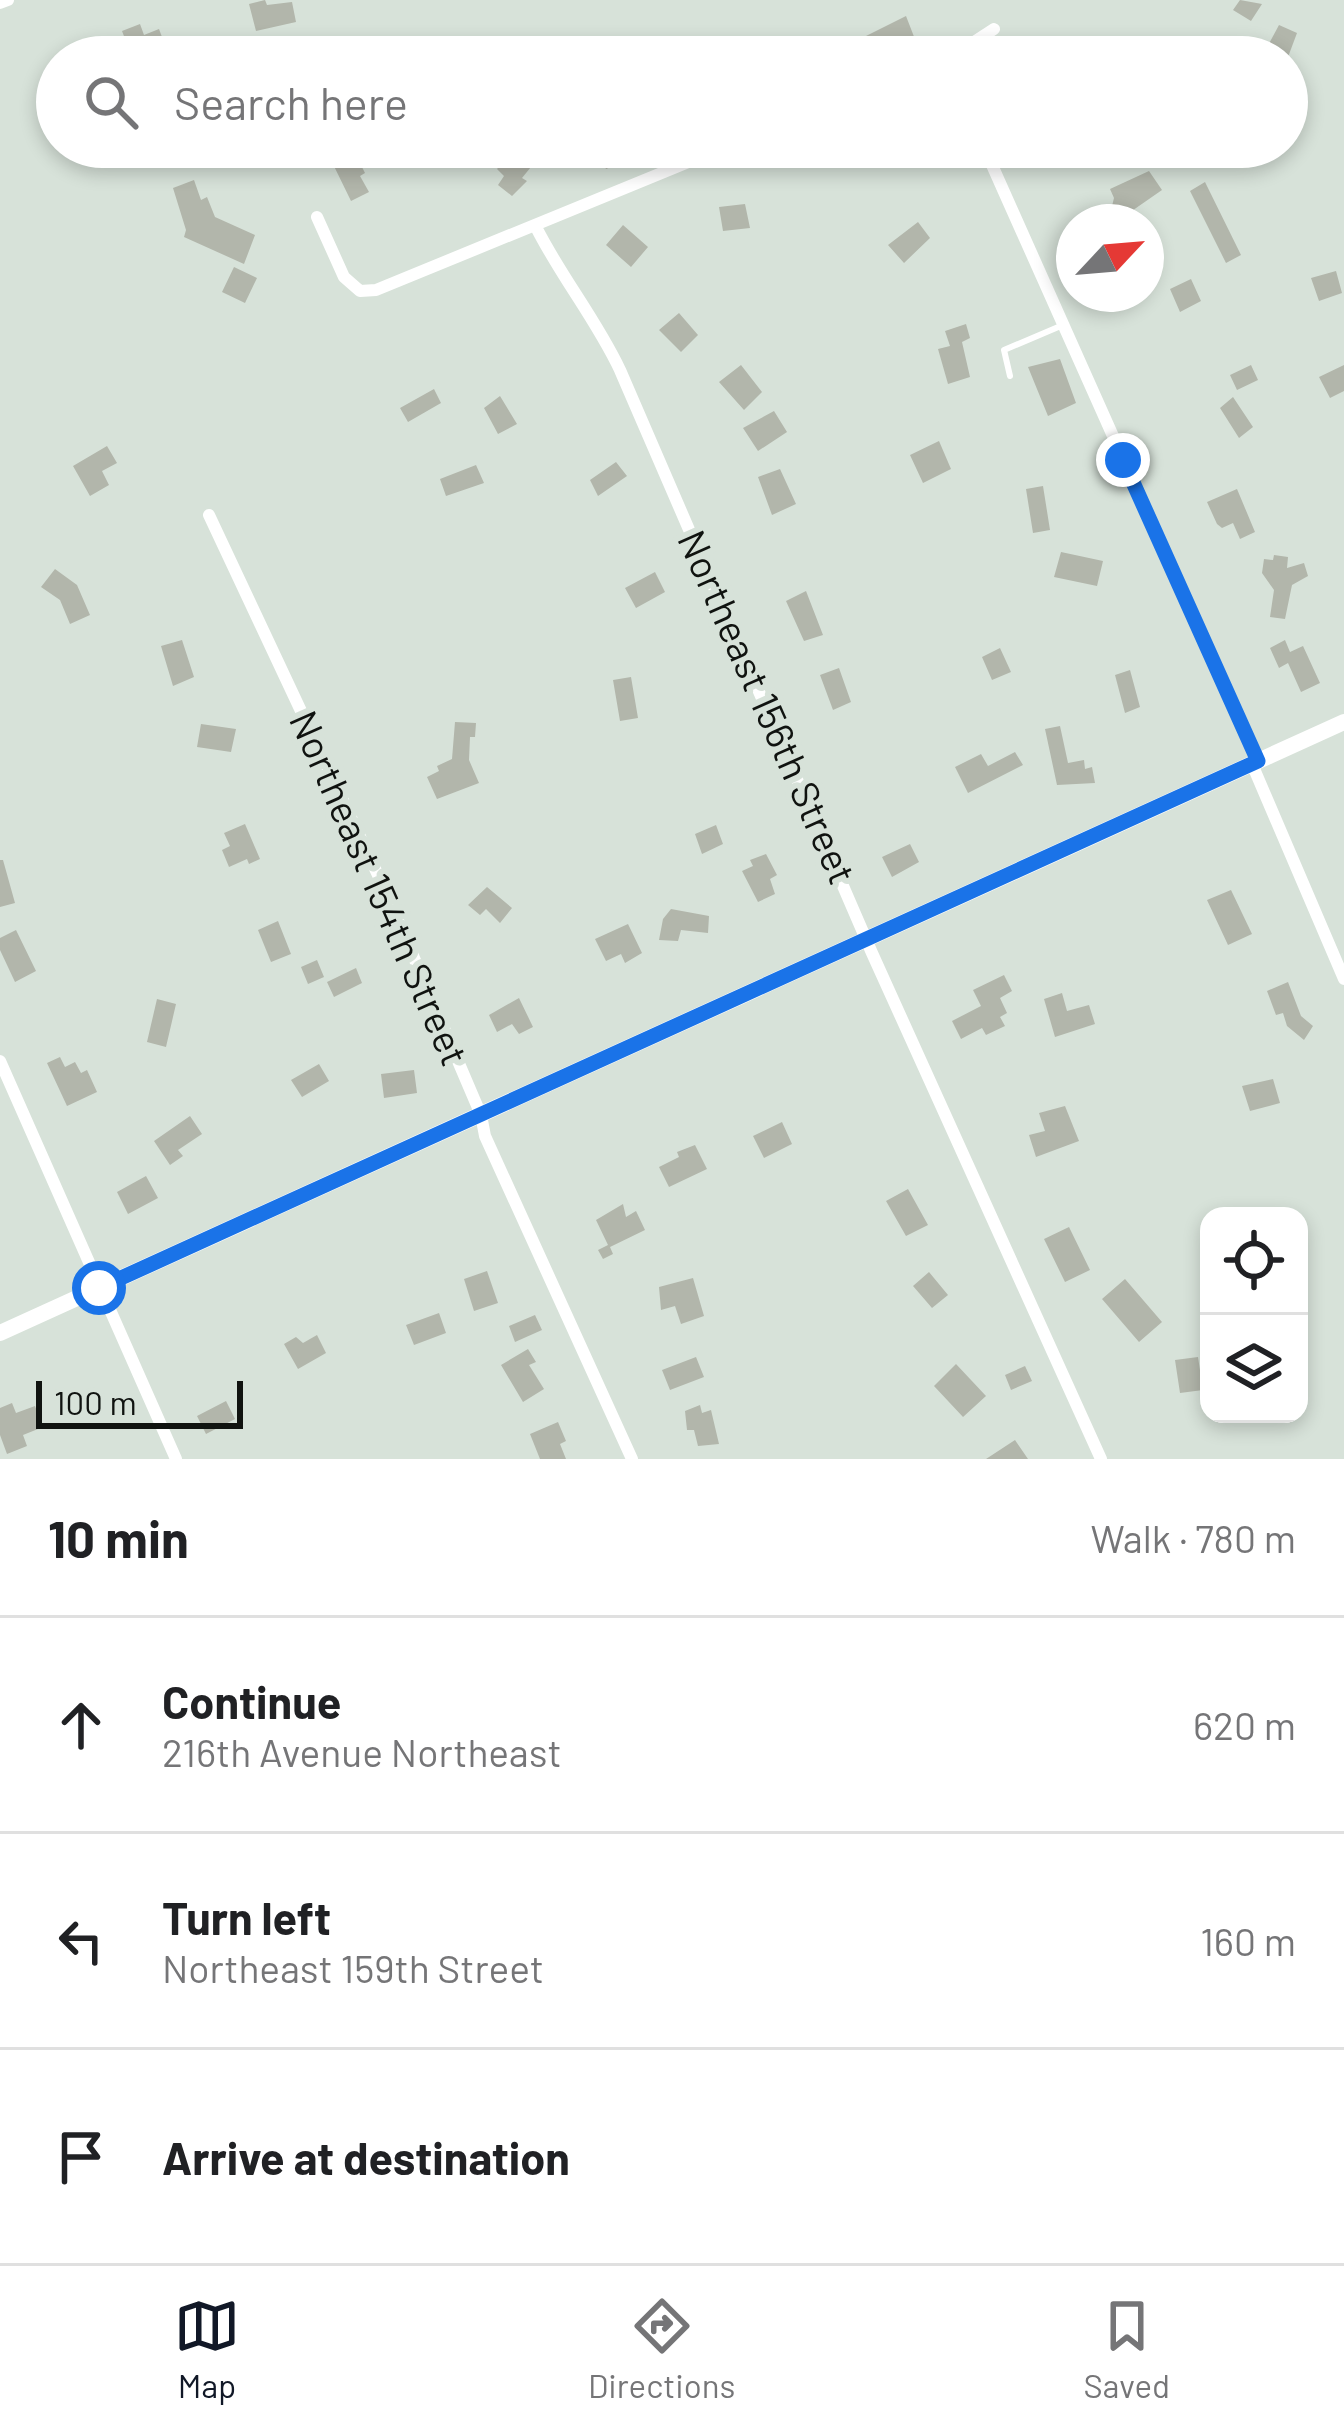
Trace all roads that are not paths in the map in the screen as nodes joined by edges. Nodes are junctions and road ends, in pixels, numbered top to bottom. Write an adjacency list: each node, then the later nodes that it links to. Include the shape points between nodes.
1 (994, 29): 2 (street)
2 (983, 36)
3 (675, 168): 6 (street)
4 (993, 168): 7 (street)
5 (317, 217): 6 (street, via 344,277 360,291)
6 (536, 226): 12 (street, Northeast 156th Street, via 610,349)
7 (1063, 325): 8 (lane, via 1004,350); 11 (street)
8 (1010, 376)
9 (209, 515): 15 (street, Northeast 154th Street, via 386,890)
10 (1344, 722): 11 (street)
11 (1255, 763): 12 (street); 13 (street)
12 (868, 939): 15 (street); 20 (street, Northeast 156th Street)
13 (1344, 980)
14 (0, 1061): 16 (street)
15 (481, 1115): 16 (street); 19 (street, Northeast 154th Street)
16 (99, 1288): 17 (street); 18 (street)
17 (0, 1333)
18 (176, 1459)
19 (632, 1459)
20 (1101, 1459)

